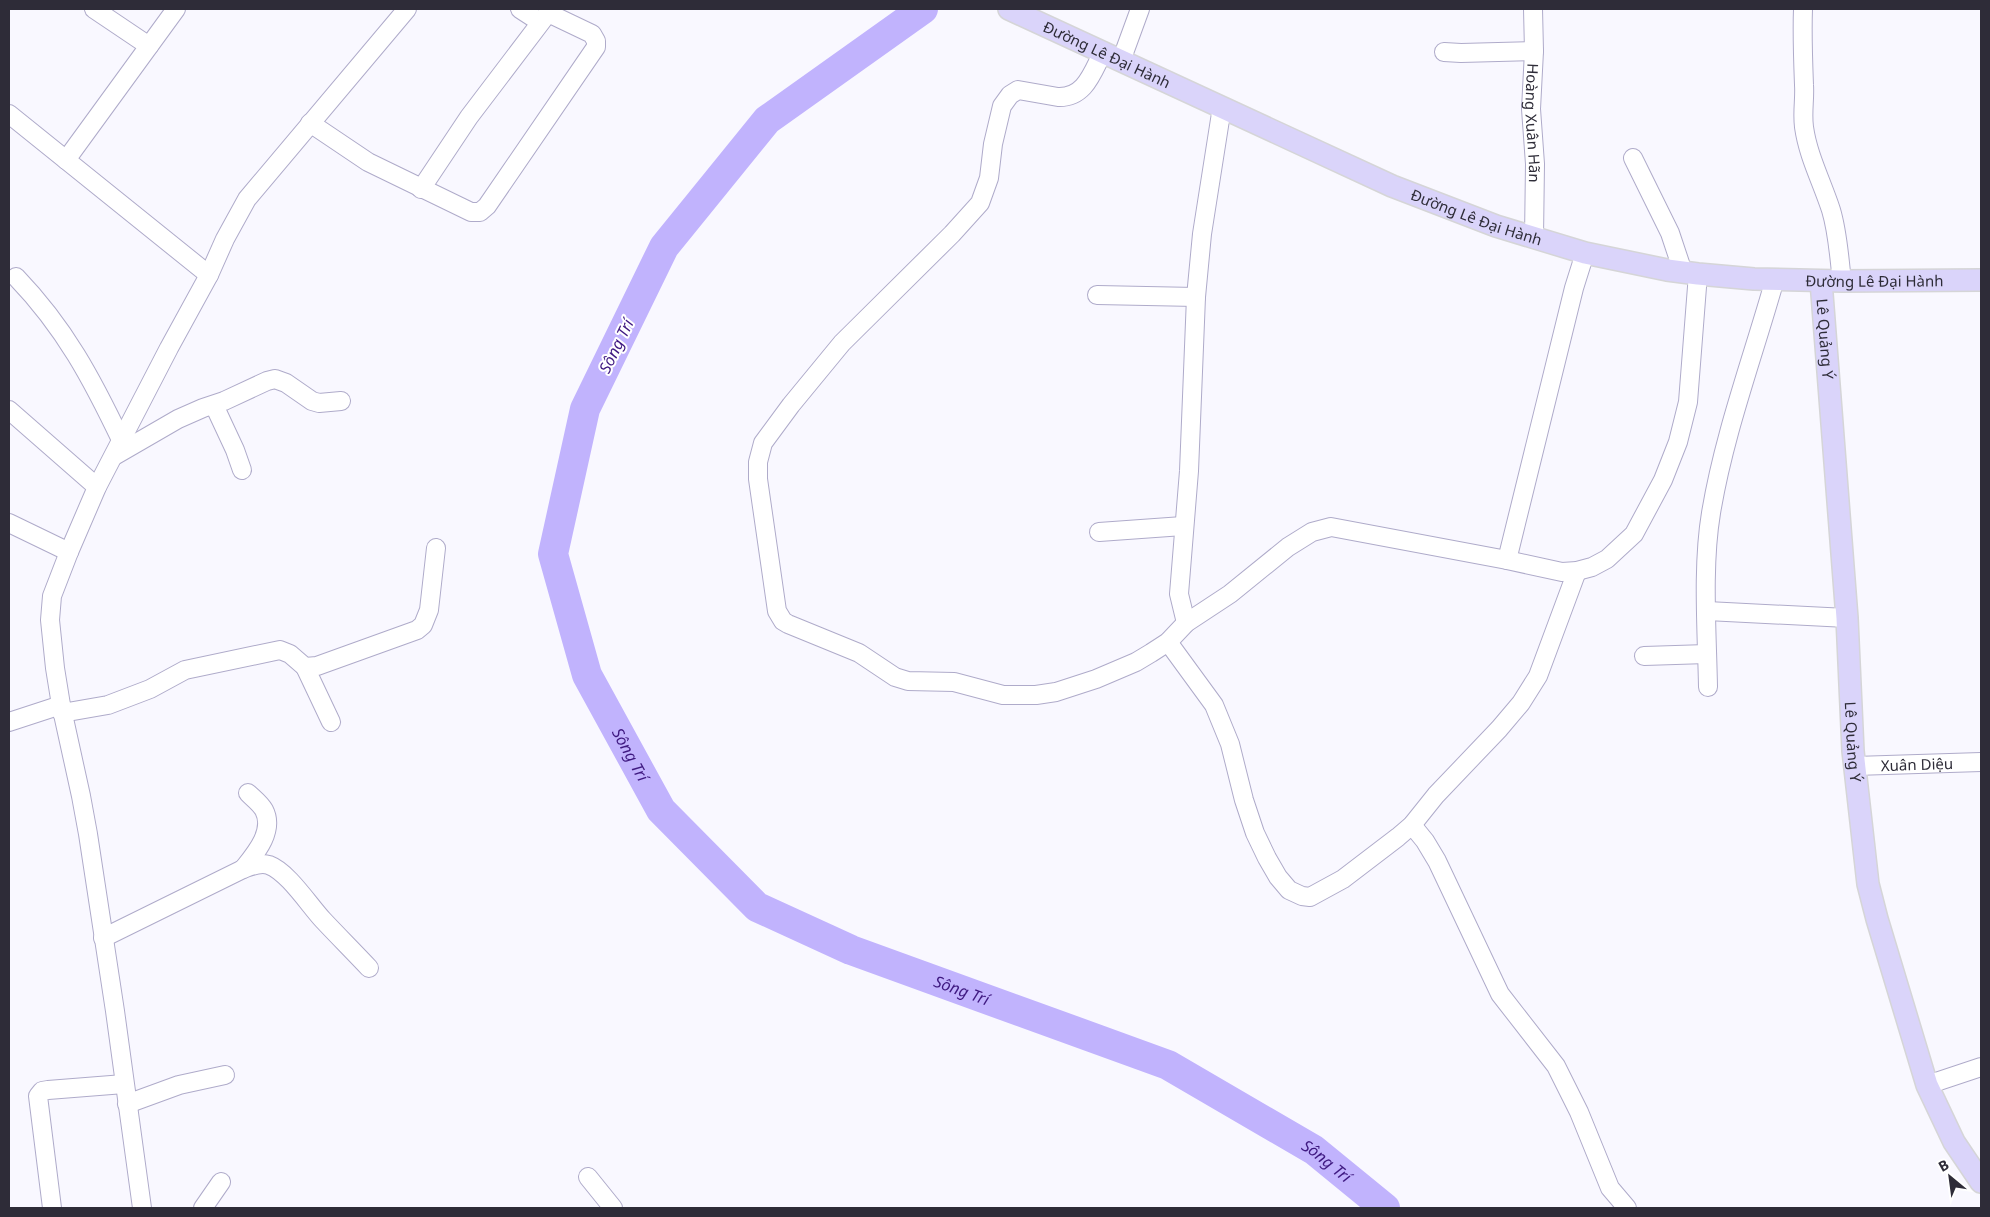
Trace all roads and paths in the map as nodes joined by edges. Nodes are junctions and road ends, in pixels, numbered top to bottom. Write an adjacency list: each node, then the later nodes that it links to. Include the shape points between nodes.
1 (94, 9): 10 (street)
2 (176, 9): 10 (street)
3 (407, 9): 16 (street)
4 (520, 9): 9 (street)
5 (1009, 9): 13 (main road, Đường Lê Đại Hành)
6 (1140, 9): 13 (street)
7 (1532, 9): 11 (street, Hoàng Xuân Hãn)
8 (1803, 9): 27 (street, via 1802,112 1809,150 1837,232)
9 (546, 14): 19 (street, via 469,117); 19 (street, via 592,34 596,47 487,206 480,212 471,212)
10 (149, 46): 18 (street)
11 (1534, 51): 12 (street); 20 (street, Hoàng Xuân Hãn, via 1531,109 1535,164)
12 (1444, 52)
13 (1112, 57): 14 (main road, Đường Lê Đại Hành); 46 (street, via 1077,94 1064,98 1018,90 1005,101 993,144 989,178 980,203 842,343 791,405 763,444 758,479 777,611 783,621 859,653 895,677 917,682 954,682 1003,694 1056,692 1136,662)
14 (1222, 107): 20 (main road, Đường Lê Đại Hành, via 1392,186); 29 (street, via 1202,234)
15 (9, 114): 18 (street)
16 (310, 123): 19 (street, via 368,162); 23 (street, via 247,199)
17 (1633, 158): 22 (street)
18 (66, 160): 23 (street)
19 (421, 189)
20 (1534, 237): 21 (main road, Đường Lê Đại Hành)
21 (1585, 253): 22 (main road, Đường Lê Đại Hành); 41 (street)
22 (1691, 273): 25 (main road, Đường Lê Đại Hành); 42 (street, via 1688,402 1678,442 1663,480 1634,534 1607,559)
23 (209, 275): 33 (street, via 168,348)
24 (16, 277): 33 (street, via 36,297 70,342)
25 (1775, 280): 27 (main road, Đường Lê Đại Hành); 43 (street, via 1716,487 1708,542)
26 (1981, 280): 27 (main road, Đường Lê Đại Hành)
27 (1831, 281): 44 (main road, Lê Quảng Ý)
28 (1097, 295): 29 (street)
29 (1196, 297): 37 (street, via 1189,471)
30 (341, 401): 31 (street, via 312,401 275,379)
31 (214, 405): 33 (street); 34 (street)
32 (9, 410): 35 (street)
33 (118, 449): 35 (street)
34 (242, 470)
35 (97, 487): 40 (street)
36 (9, 523): 40 (street)
37 (1183, 526): 38 (street); 45 (street, via 1179,594)
38 (1099, 532)
39 (436, 548): 49 (street, via 429,610 423,625 317,666)
40 (68, 552): 51 (street, via 50,606)
41 (1507, 560): 42 (street, via 1562,572); 45 (street, via 1331,527 1312,532 1296,542)
42 (1578, 571): 57 (street, via 1538,676 1521,703 1436,794)
43 (1707, 611): 44 (street); 47 (street)
44 (1847, 618): 55 (main road, Lê Quảng Ý)
45 (1186, 624): 46 (street)
46 (1168, 642): 57 (street, via 1214,705 1230,744 1255,833 1278,877 1289,890 1310,897 1322,891 1343,879)
47 (1707, 654): 48 (street); 50 (street)
48 (1644, 656)
49 (305, 667): 51 (street, via 290,654 280,650 269,651 185,670 150,689 108,705); 53 (street)
50 (1708, 687)
51 (62, 709): 52 (street); 59 (street, via 81,796)
52 (9, 722)
53 (331, 722)
54 (1981, 762): 55 (street, Xuân Diệu)
55 (1855, 766): 64 (main road, Lê Quảng Ý, via 1868,884)
56 (248, 793): 58 (street, via 264,810 266,827 258,850)
57 (1412, 825): 73 (street, via 1437,861 1500,994 1556,1066 1610,1188)
58 (242, 869): 59 (street); 60 (street, via 269,865 283,875)
59 (104, 938): 63 (street)
60 (369, 968)
61 (1981, 1067): 64 (street)
62 (225, 1075): 65 (street, via 179,1085)
63 (124, 1084): 65 (street); 69 (street, via 48,1090 38,1096)
64 (1927, 1085): 68 (main road, Lê Quảng Ý, via 1954,1142)
65 (127, 1104): 70 (street)
66 (588, 1177): 72 (street)
67 (221, 1182): 71 (street)
68 (1981, 1182)
69 (52, 1208)
70 (142, 1208)
71 (203, 1208)
72 (614, 1208)
73 (1626, 1208)

